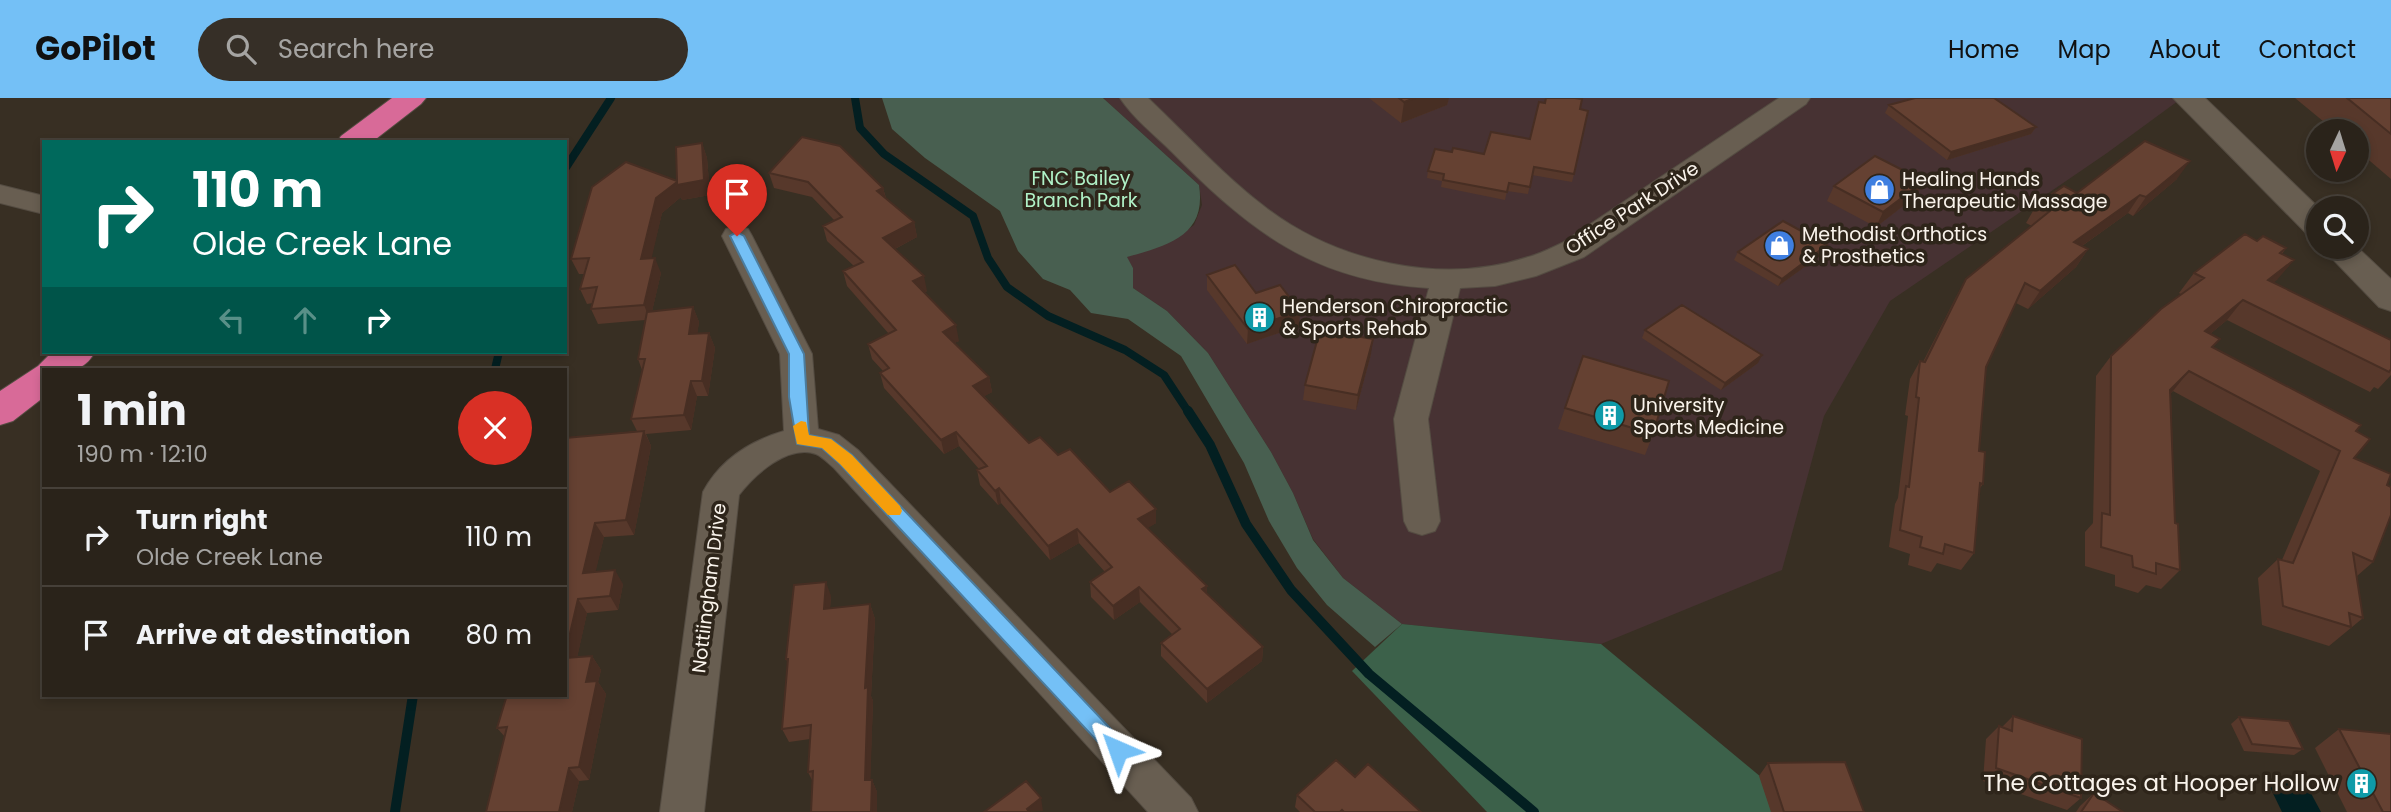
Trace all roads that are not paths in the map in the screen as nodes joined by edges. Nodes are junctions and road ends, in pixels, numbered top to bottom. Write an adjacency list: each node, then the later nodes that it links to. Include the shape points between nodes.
1 (411, 98): 5 (highway)
2 (1133, 98): 11 (street, Office Park Drive, via 1257,216 1301,244 1352,265)
3 (1797, 98): 11 (street, Office Park Drive, via 1572,250 1516,272)
4 (2188, 98): 8 (street)
5 (355, 140)
6 (0, 194): 7 (street)
7 (42, 204)
8 (2306, 214)
9 (737, 236): 17 (street, via 796,354)
10 (2351, 259): 12 (street)
11 (1447, 279): 18 (street, via 1411,419)
12 (2391, 299)
13 (74, 354): 14 (highway)
14 (55, 368)
15 (42, 379): 16 (highway)
16 (0, 411)
17 (802, 440): 19 (street, Nottiingham Drive, via 766,451 732,476 721,492); 20 (street, via 826,443 846,459)
18 (1422, 521)
19 (682, 812)
20 (1176, 812)

